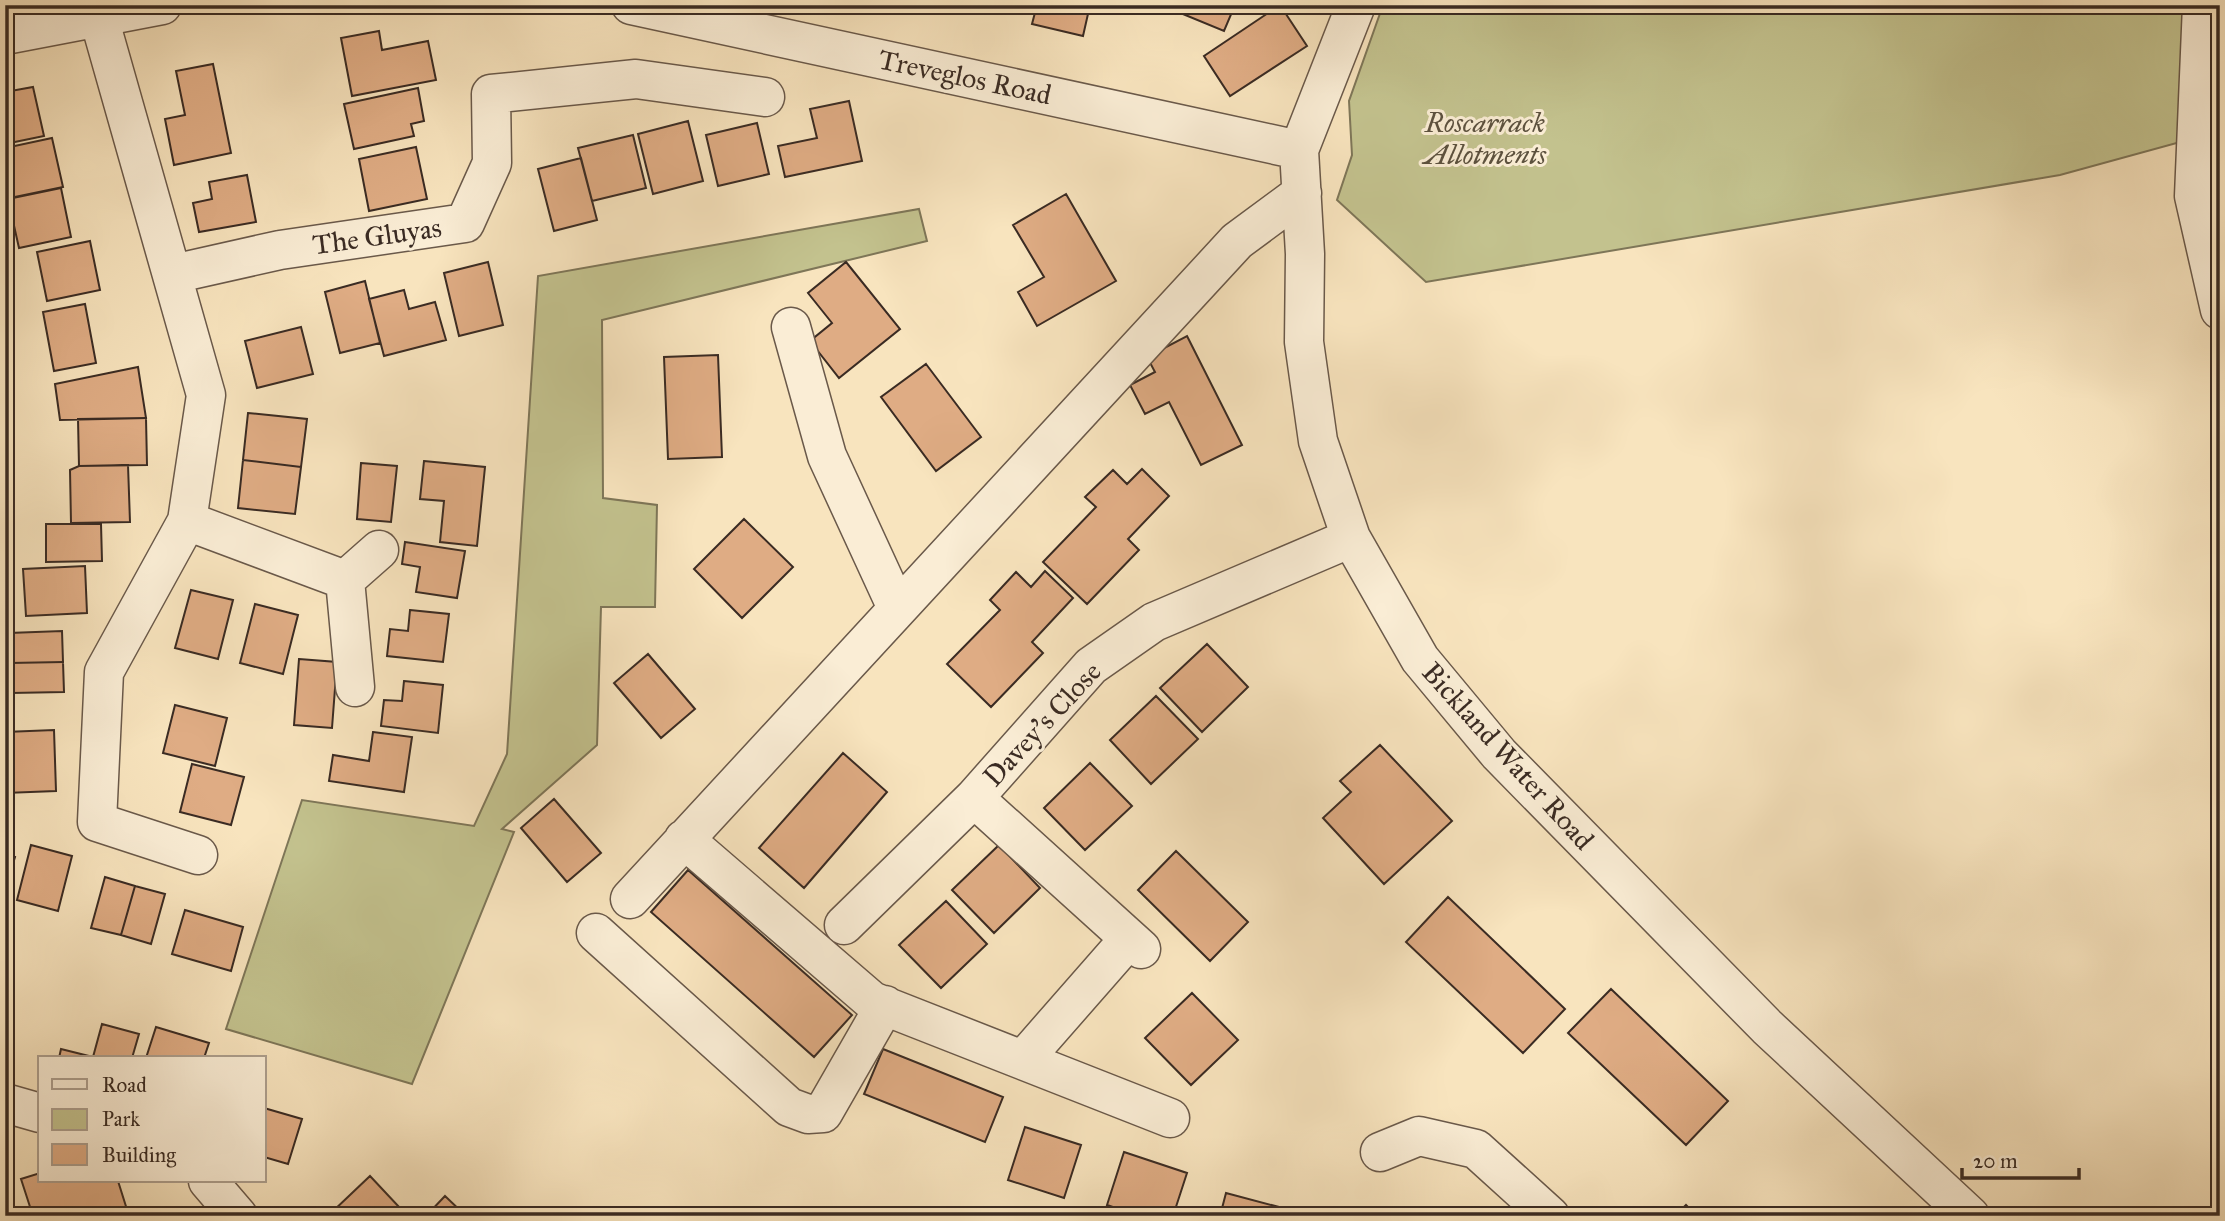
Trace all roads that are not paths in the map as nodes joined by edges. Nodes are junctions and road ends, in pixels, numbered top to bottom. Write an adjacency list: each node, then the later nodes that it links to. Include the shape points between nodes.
1 (162, 5): 5 (street)
2 (631, 5): 8 (street, Treveglos Road)
3 (1356, 5): 8 (street, Bickland Water Road)
4 (2202, 5): 11 (street, via 2194,196)
5 (99, 18): 6 (street); 10 (street)
6 (5, 35)
7 (765, 97): 10 (street, The Gluyas, via 636,79 491,94 492,163 464,223 280,250)
8 (1299, 150): 9 (street, Bickland Water Road)
9 (1302, 193): 14 (street, Bickland Water Road, via 1304,342 1318,441); 17 (street, via 1237,241)
10 (173, 274): 13 (street, via 206,394)
11 (2220, 310)
12 (791, 327): 17 (street, via 827,456)
13 (187, 521): 16 (street); 21 (street, via 104,672 97,822)
14 (1351, 538): 19 (street, Davey's Close, via 1154,622 1091,666); 34 (street, Bickland Water Road, via 1420,659 1499,754 1767,1027)
15 (379, 550): 16 (street)
16 (345, 580): 18 (street)
17 (897, 608): 20 (street)
18 (355, 687)
19 (974, 798): 23 (street, Davey's Close); 26 (street, via 1135,944)
20 (684, 839): 22 (street); 25 (street, via 872,1001)
21 (198, 855)
22 (630, 899)
23 (844, 925)
24 (596, 933): 25 (street, via 789,1107 808,1114 823,1113)
25 (884, 1005): 26 (street)
26 (1023, 1060): 29 (street)
27 (5, 1103): 28 (street)
28 (38, 1112)
29 (1170, 1118)
30 (1380, 1152): 33 (street, via 1419,1136 1476,1149)
31 (209, 1182): 32 (street)
32 (237, 1216)
33 (1550, 1216)
34 (1970, 1216)

